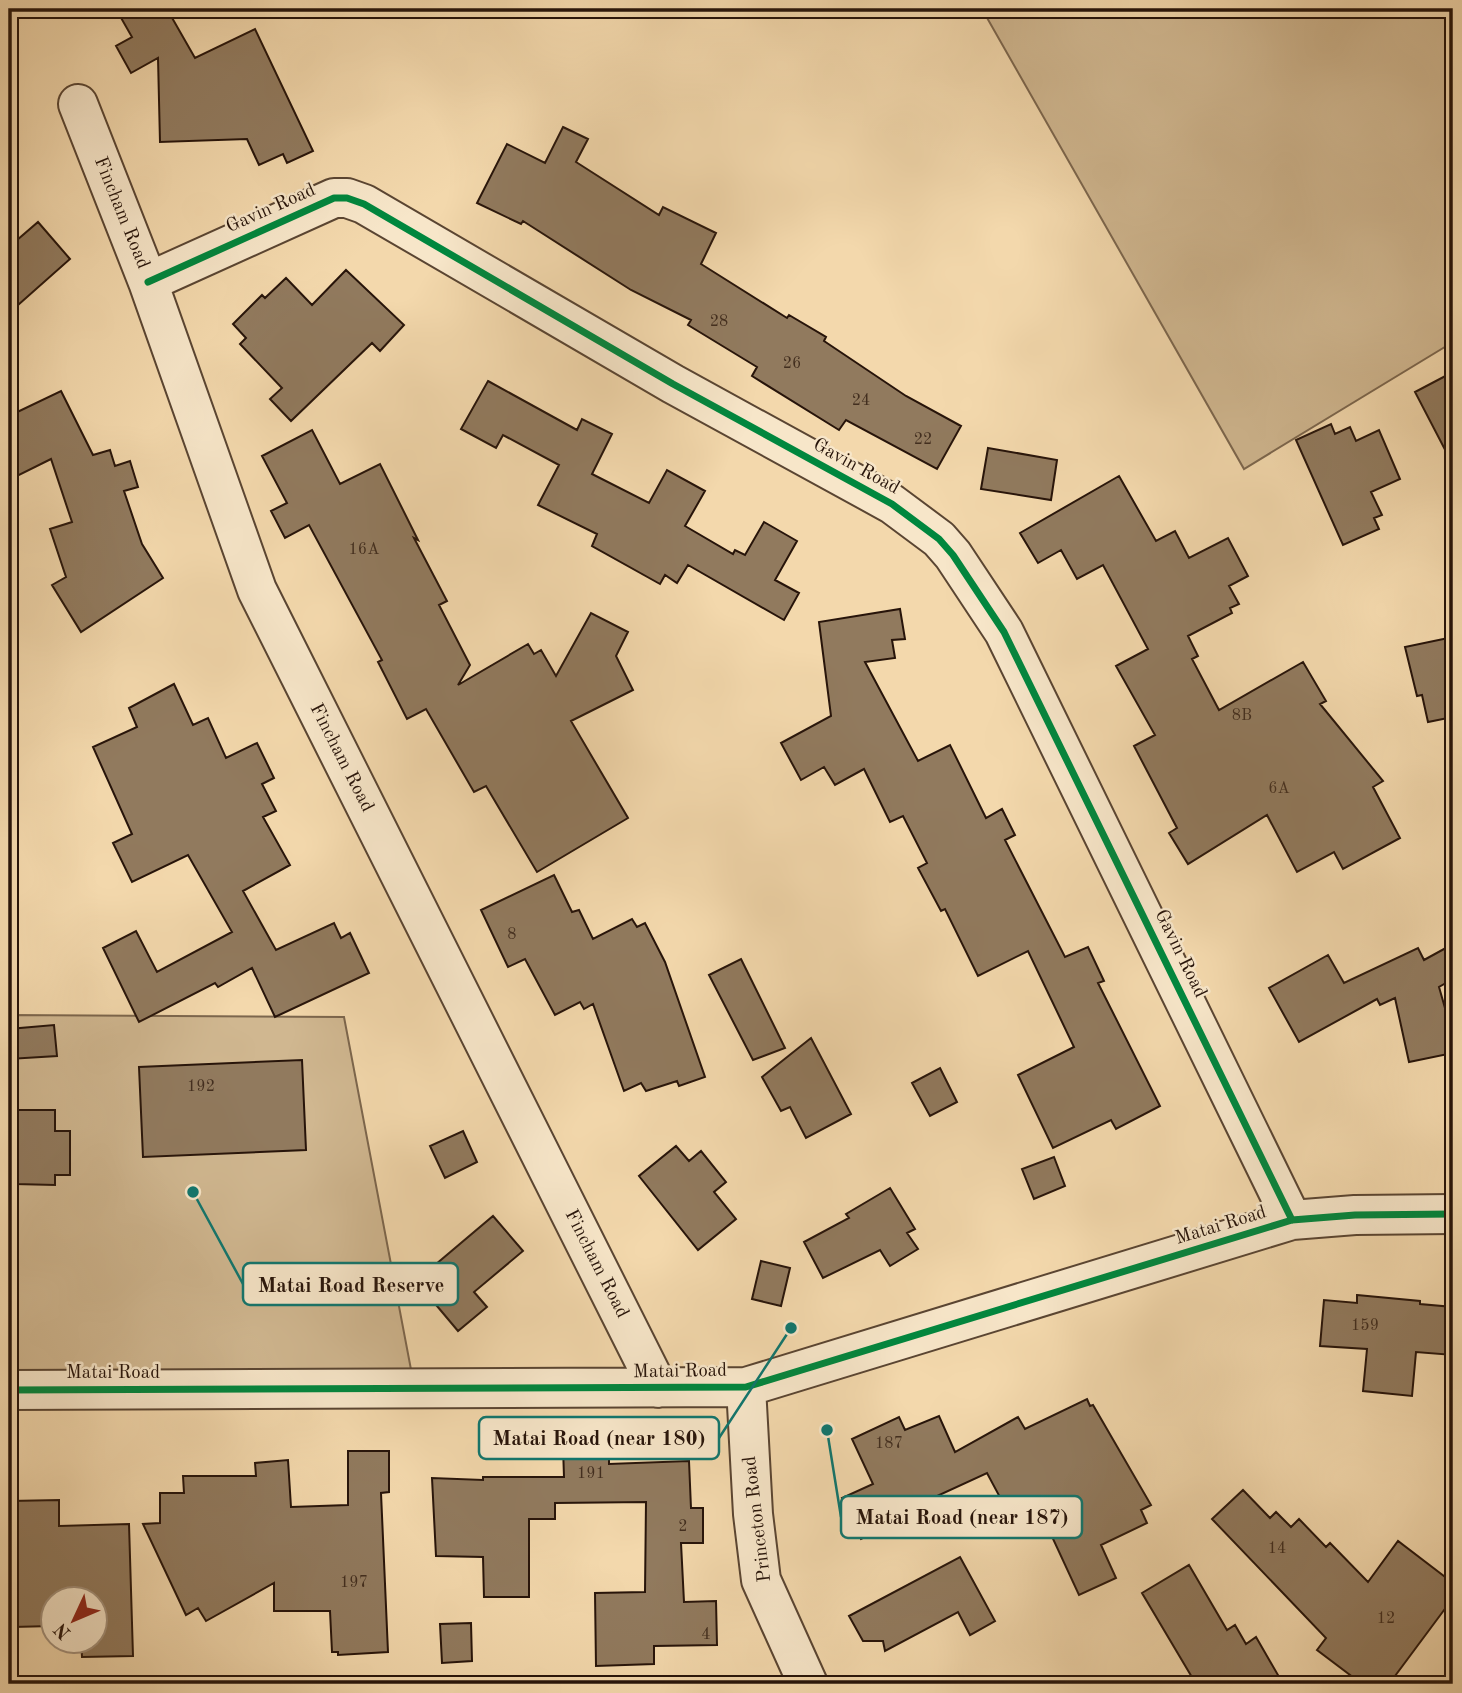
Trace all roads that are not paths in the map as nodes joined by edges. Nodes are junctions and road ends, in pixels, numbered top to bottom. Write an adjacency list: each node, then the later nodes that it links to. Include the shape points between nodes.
1 (78, 104): 2 (street, Fincham Road)
2 (148, 282): 4 (street, Gavin Road, via 334,198 347,198 923,525 953,555 1004,632); 6 (street, Fincham Road, via 257,590)
3 (1453, 1214): 4 (street, Matai Road)
4 (1293, 1220): 5 (street, Matai Road)
5 (746, 1387): 6 (street, Matai Road); 8 (street, Princeton Road, via 761,1580)
6 (658, 1388): 7 (street, Matai Road)
7 (9, 1390)
8 (808, 1684)

